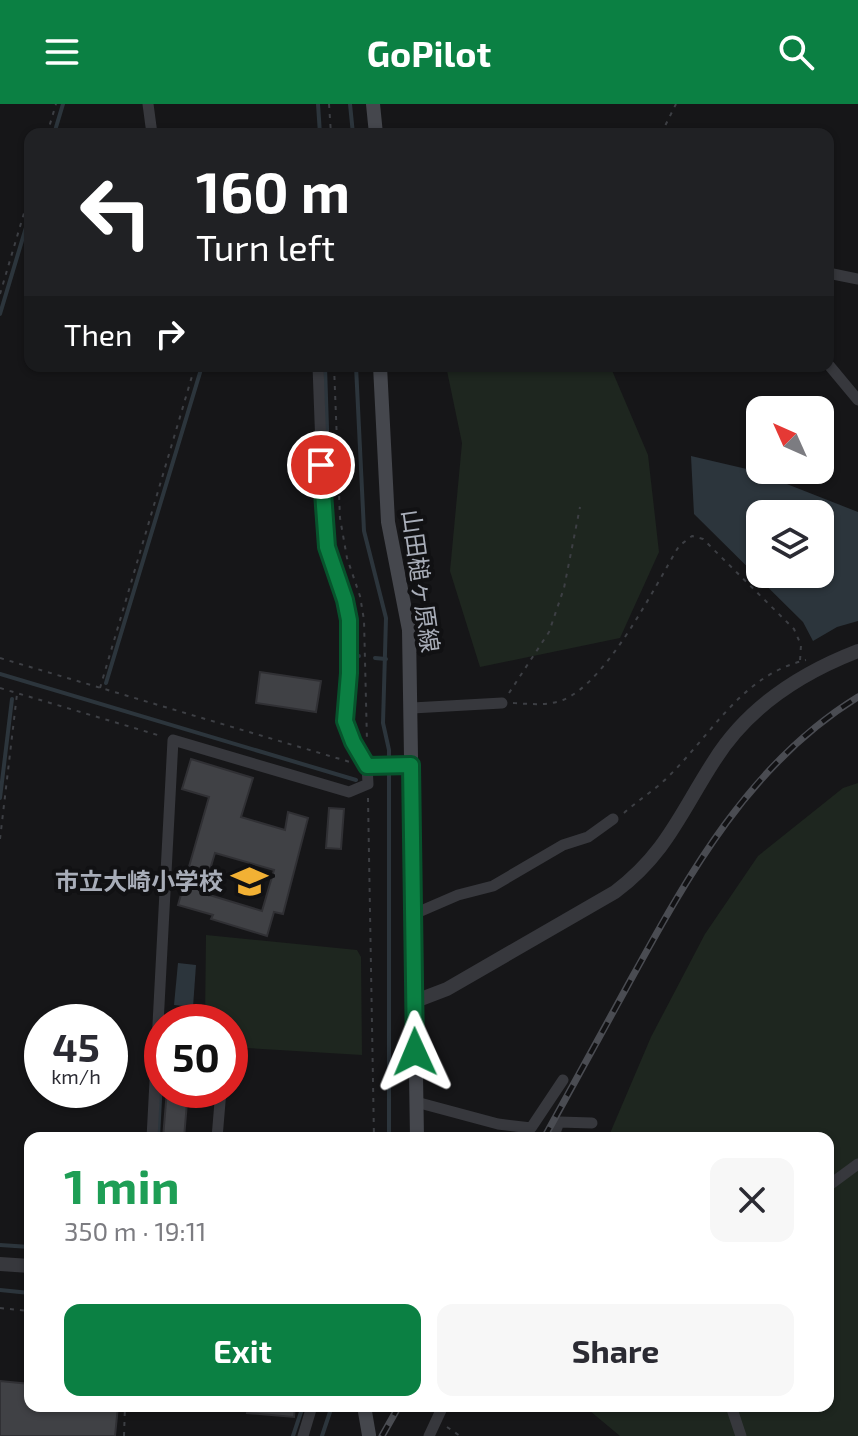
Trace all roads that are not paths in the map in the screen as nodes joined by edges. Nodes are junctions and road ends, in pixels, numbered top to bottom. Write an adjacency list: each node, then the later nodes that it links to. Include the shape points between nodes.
1 (148, 104): 3 (street)
2 (373, 104): 4 (main road)
3 (151, 128)
4 (375, 128)
5 (834, 274): 6 (street)
6 (858, 279)
7 (834, 371): 10 (street)
8 (318, 372): 15 (street, via 324,529 349,620 345,721)
9 (380, 372): 13 (main road, 山田槌ヶ原線, via 388,522 409,630)
10 (858, 400)
11 (858, 651): 18 (street, via 797,680 747,721 715,759 660,850 637,876 447,989)
12 (502, 703): 13 (street)
13 (412, 708): 14 (main road, 山田槌ヶ原線)
14 (411, 765): 15 (street); 17 (main road, 山田槌ヶ原線)
15 (372, 766): 23 (street, via 368,784 349,792 173,740)
16 (613, 819): 17 (street, via 493,886)
17 (414, 914): 18 (main road, 山田槌ヶ原線)
18 (413, 1002): 20 (main road, 山田槌ヶ原線)
19 (563, 1080): 20 (street, via 531,1128)
20 (416, 1102): 25 (main road, 山田槌ヶ原線)
21 (220, 1108): 24 (street)
22 (592, 1123): 26 (street, via 559,1122)
23 (152, 1132)
24 (218, 1132)
25 (417, 1132)
26 (555, 1132)
27 (858, 1164): 28 (street)
28 (834, 1182)
29 (0, 1264): 30 (street)
30 (24, 1266)
31 (310, 1412): 36 (street)
32 (365, 1412): 35 (main road)
33 (440, 1412): 37 (street)
34 (733, 1412): 38 (street)
35 (369, 1435)
36 (303, 1436)
37 (429, 1436)
38 (741, 1436)

